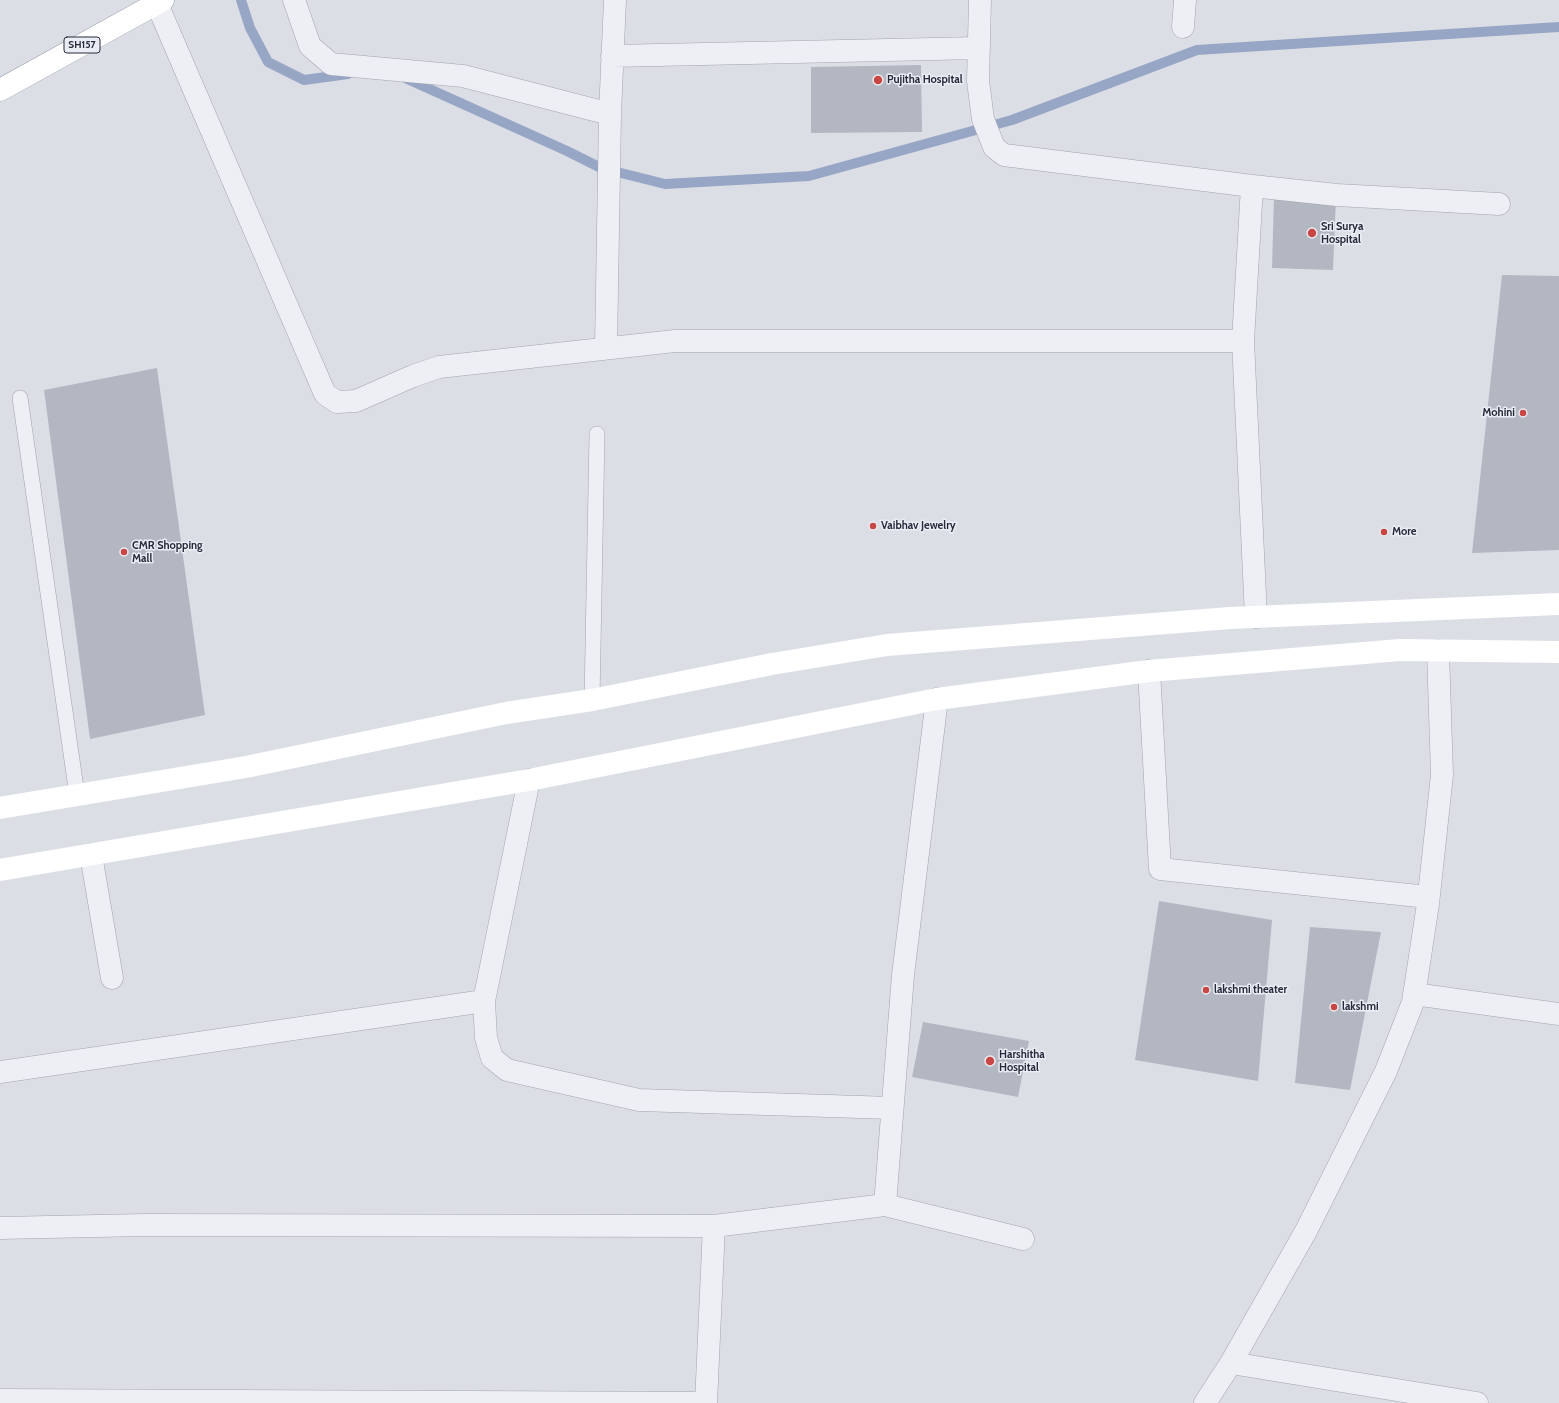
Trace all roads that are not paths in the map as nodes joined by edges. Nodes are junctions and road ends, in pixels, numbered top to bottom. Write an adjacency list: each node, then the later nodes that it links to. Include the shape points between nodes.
1 (294, 0): 10 (street, via 310,46 331,64 463,76)
2 (615, 0): 8 (street)
3 (980, 0): 7 (street)
4 (1185, 0): 6 (street)
5 (160, 2): 9 (main road, SH157); 14 (street, via 325,394 337,402 356,401 439,367)
6 (1183, 27)
7 (979, 48): 8 (street); 11 (street, via 978,81 983,119 994,147 1004,155)
8 (612, 56): 10 (street)
9 (0, 90)
10 (610, 114): 14 (street)
11 (1252, 186): 12 (street); 13 (street)
12 (1499, 204)
13 (1243, 340): 14 (street, via 675,341); 18 (street)
14 (606, 348)
15 (20, 398): 25 (lane)
16 (597, 434): 23 (lane)
17 (1559, 604): 18 (main road)
18 (1256, 617): 23 (main road, via 887,645 772,664)
19 (1438, 651): 20 (main road); 21 (main road, via 1400,650); 29 (street, via 1442,775)
20 (1559, 652)
21 (1149, 671): 22 (main road); 29 (street, via 1160,869)
22 (937, 698): 24 (main road); 35 (street, via 903,975)
23 (592, 700): 25 (main road, via 506,713 246,767)
24 (529, 780): 27 (main road); 32 (street)
25 (77, 795): 26 (main road)
26 (0, 808)
27 (91, 855): 28 (main road); 30 (street)
28 (0, 870)
29 (1428, 897): 31 (street)
30 (112, 978)
31 (1414, 994): 33 (street); 40 (street, via 1386,1071 1306,1231)
32 (484, 1001): 34 (street); 35 (street, via 486,1038 492,1058 507,1070 639,1100)
33 (1559, 1014)
34 (0, 1072)
35 (892, 1108): 36 (street)
36 (885, 1205): 37 (street); 39 (street)
37 (714, 1226): 38 (street, via 145,1224); 44 (street)
38 (0, 1228)
39 (1023, 1239)
40 (1231, 1363): 45 (street); 46 (street)
41 (0, 1400): 42 (street)
42 (148, 1402): 43 (street)
43 (461, 1402): 44 (street)
44 (706, 1403)
45 (1205, 1403)
46 (1477, 1403)

